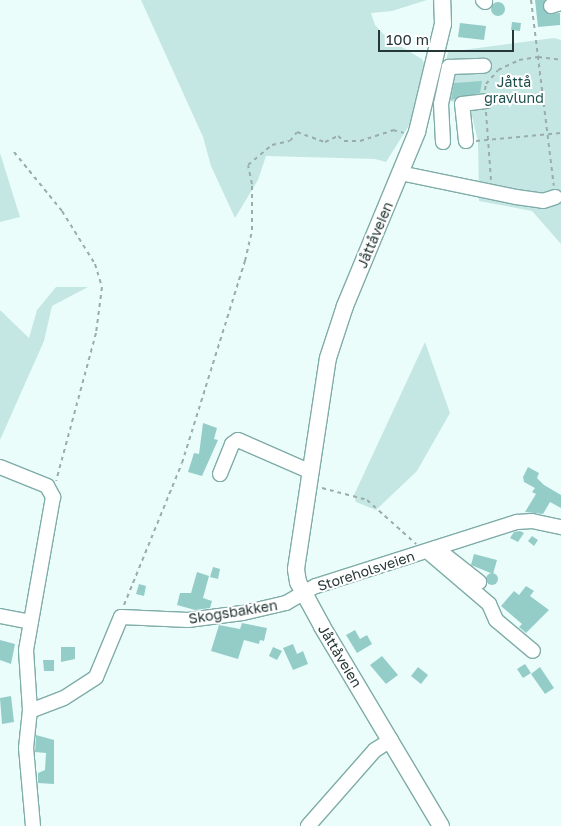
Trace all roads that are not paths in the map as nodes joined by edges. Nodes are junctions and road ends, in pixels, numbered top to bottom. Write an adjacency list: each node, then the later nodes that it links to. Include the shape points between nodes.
1 (442, 0): 8 (main road, Jåttåveien, via 440,40 414,139)
2 (484, 66): 5 (street, via 449,67)
3 (486, 102): 4 (street)
4 (462, 104): 5 (street); 6 (street)
5 (441, 106): 7 (street)
6 (466, 141)
7 (443, 142)
8 (400, 173): 9 (street, via 542,201); 11 (main road, Jåttåveien, via 330,350)
9 (555, 197)
10 (0, 467): 18 (street, via 47,486 53,496)
11 (309, 471): 12 (street, via 238,440 232,444); 16 (main road, Jåttåveien, via 296,569)
12 (220, 474)
13 (561, 526): 14 (street, Storeholsveien, via 524,521)
14 (429, 550): 15 (street); 16 (street, Storeholsveien, via 316,586); 19 (street, Storeholsveien, via 489,604 496,620)
15 (479, 582)
16 (305, 594): 20 (street, Skogsbakken, via 286,603 205,619 121,617 96,677 64,698); 21 (main road, Jåttåveien)
17 (0, 616): 18 (street)
18 (30, 622): 20 (street, via 25,674)
19 (533, 651)
20 (30, 711): 22 (street, via 26,748)
21 (390, 740): 23 (street, via 375,750); 24 (main road, Jåttåveien)
22 (33, 826)
23 (308, 826)
24 (441, 826)

